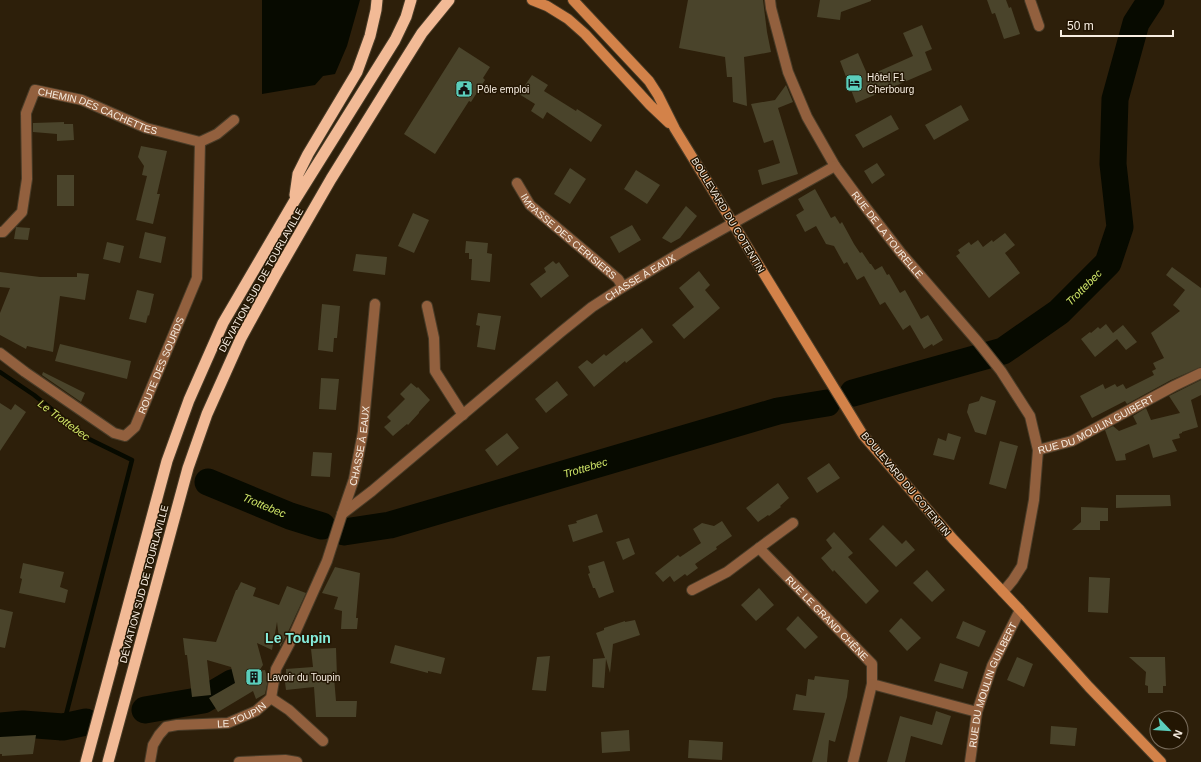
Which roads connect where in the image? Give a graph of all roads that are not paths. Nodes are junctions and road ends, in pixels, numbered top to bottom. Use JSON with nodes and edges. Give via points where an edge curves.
{"nodes":[{"id":1,"x":377,"y":0,"type":"edge"},
{"id":2,"x":410,"y":0,"type":"edge"},
{"id":3,"x":449,"y":0,"type":"edge"},
{"id":4,"x":532,"y":0,"type":"edge"},
{"id":5,"x":573,"y":0,"type":"edge"},
{"id":6,"x":770,"y":0,"type":"edge"},
{"id":7,"x":1030,"y":0,"type":"edge"},
{"id":8,"x":1039,"y":26,"type":"dead end"},
{"id":9,"x":234,"y":120,"type":"dead end"},
{"id":10,"x":675,"y":129,"type":"junction"},
{"id":11,"x":200,"y":142,"type":"junction"},
{"id":12,"x":835,"y":166,"type":"junction"},
{"id":13,"x":517,"y":183,"type":"dead end"},
{"id":14,"x":295,"y":200,"type":"junction"},
{"id":15,"x":733,"y":223,"type":"junction"},
{"id":16,"x":0,"y":232,"type":"edge"},
{"id":17,"x":623,"y":286,"type":"junction"},
{"id":18,"x":375,"y":304,"type":"dead end"},
{"id":19,"x":427,"y":306,"type":"dead end"},
{"id":20,"x":0,"y":353,"type":"edge"},
{"id":21,"x":1201,"y":373,"type":"edge"},
{"id":22,"x":463,"y":415,"type":"junction"},
{"id":23,"x":1038,"y":450,"type":"junction"},
{"id":24,"x":340,"y":519,"type":"junction"},
{"id":25,"x":793,"y":523,"type":"dead end"},
{"id":26,"x":336,"y":534,"type":"joint"},
{"id":27,"x":758,"y":548,"type":"junction"},
{"id":28,"x":692,"y":590,"type":"dead end"},
{"id":29,"x":1003,"y":592,"type":"junction"},
{"id":30,"x":1020,"y":610,"type":"junction"},
{"id":31,"x":872,"y":684,"type":"junction"},
{"id":32,"x":271,"y":698,"type":"junction"},
{"id":33,"x":977,"y":712,"type":"junction"},
{"id":34,"x":323,"y":741,"type":"dead end"},
{"id":35,"x":86,"y":762,"type":"edge"},
{"id":36,"x":108,"y":762,"type":"edge"},
{"id":37,"x":150,"y":762,"type":"edge"},
{"id":38,"x":239,"y":762,"type":"edge"},
{"id":39,"x":297,"y":762,"type":"edge"},
{"id":40,"x":853,"y":762,"type":"edge"},
{"id":41,"x":970,"y":762,"type":"edge"},
{"id":42,"x":1161,"y":762,"type":"edge"}],
"edges":[{"from":1,"to":14,"type":"highway","via":[[370,36],[357,72],[298,174]]},
{"from":2,"to":14,"type":"highway","name":"DÉVIATION SUD DE TOURLAVILLE","via":[[406,17],[395,40]]},
{"from":3,"to":36,"type":"highway","name":"DÉVIATION SUD DE TOURLAVILLE","via":[[422,33],[331,179],[241,338],[207,414],[188,468]]},
{"from":4,"to":10,"type":"main road","name":"BOULEVARD DU COTENTIN","via":[[568,19]]},
{"from":5,"to":10,"type":"main road","name":"BOULEVARD DU COTENTIN","via":[[649,81]]},
{"from":6,"to":12,"type":"street","name":"RUE DE LA TOURELLE","via":[[788,72],[807,117]]},
{"from":7,"to":8,"type":"street"},
{"from":9,"to":11,"type":"street","via":[[217,134]]},
{"from":10,"to":15,"type":"main road","name":"BOULEVARD DU COTENTIN"},
{"from":11,"to":16,"type":"street","name":"CHEMIN DES CACHETTES","via":[[146,128],[82,100],[35,90],[26,112],[27,179],[22,212],[3,232]]},
{"from":11,"to":20,"type":"street","name":"ROUTE DES SOURDS","via":[[197,278],[135,427],[125,436],[114,433]]},
{"from":12,"to":15,"type":"street","name":"CHASSE À EAUX"},
{"from":12,"to":23,"type":"street","name":"RUE DE LA TOURELLE","via":[[901,253],[1001,371],[1030,416]]},
{"from":13,"to":17,"type":"street","name":"IMPASSE DES CERISIERS","via":[[530,205]]},
{"from":14,"to":35,"type":"highway","name":"DÉVIATION SUD DE TOURLAVILLE","via":[[223,323],[189,400],[167,461]]},
{"from":15,"to":17,"type":"street","name":"CHASSE À EAUX"},
{"from":15,"to":29,"type":"main road","name":"BOULEVARD DU COTENTIN","via":[[863,435],[952,539]]},
{"from":17,"to":22,"type":"street","name":"CHASSE À EAUX","via":[[592,307]]},
{"from":18,"to":24,"type":"street","name":"CHASSE À EAUX","via":[[363,432],[354,479]]},
{"from":19,"to":22,"type":"street","via":[[434,338],[435,371]]},
{"from":21,"to":23,"type":"street","name":"RUE DU MOULIN GUIBERT","via":[[1072,441]]},
{"from":22,"to":24,"type":"street","name":"CHASSE À EAUX"},
{"from":23,"to":29,"type":"street","name":"RUE DU MOULIN GUIBERT","via":[[1034,500],[1022,566]]},
{"from":24,"to":26,"type":"street","name":"CHASSE À EAUX"},
{"from":25,"to":27,"type":"street"},
{"from":26,"to":32,"type":"street","name":"LE TOUPIN","via":[[328,561],[276,669]]},
{"from":27,"to":28,"type":"street","via":[[727,572]]},
{"from":27,"to":31,"type":"street","name":"RUE LE GRAND CHÊNE","via":[[872,664]]},
{"from":29,"to":30,"type":"main road","name":"BOULEVARD DU COTENTIN"},
{"from":30,"to":33,"type":"street","name":"RUE DU MOULIN GUILBERT","via":[[992,666]]},
{"from":30,"to":42,"type":"main road","name":"BOULEVARD DU COTENTIN"},
{"from":31,"to":33,"type":"street"},
{"from":31,"to":40,"type":"street","name":"RUE LE GRAND CHÊNE"},
{"from":32,"to":34,"type":"street","via":[[290,710]]},
{"from":32,"to":37,"type":"street","name":"LE TOUPIN","via":[[256,711],[228,723],[166,727],[153,746]]},
{"from":33,"to":41,"type":"street","name":"RUE DU MOULIN GUILBERT"},
{"from":38,"to":39,"type":"street"}]}
